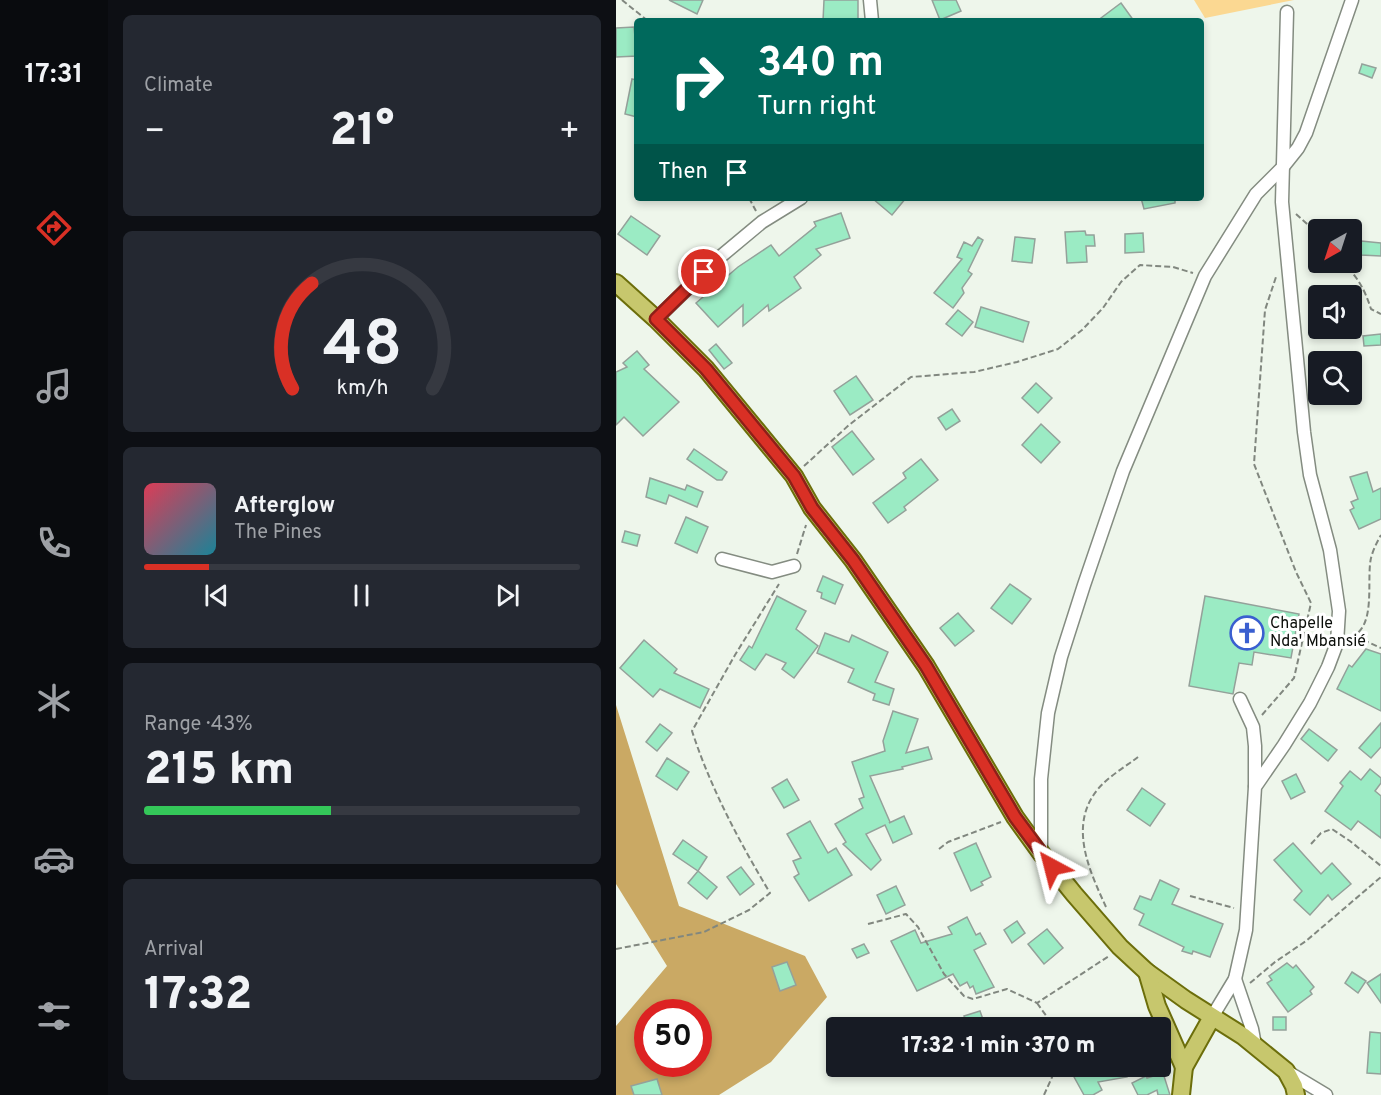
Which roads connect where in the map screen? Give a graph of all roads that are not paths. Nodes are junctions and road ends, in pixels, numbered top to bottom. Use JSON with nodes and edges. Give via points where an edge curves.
{"nodes":[{"id":1,"x":870,"y":0,"type":"edge"},
{"id":2,"x":1352,"y":0,"type":"edge"},
{"id":3,"x":1287,"y":12,"type":"dead end"},
{"id":4,"x":872,"y":18,"type":"edge"},
{"id":5,"x":1282,"y":168,"type":"junction"},
{"id":6,"x":796,"y":201,"type":"edge"},
{"id":7,"x":616,"y":283,"type":"edge"},
{"id":8,"x":656,"y":319,"type":"junction"},
{"id":9,"x":722,"y":559,"type":"dead end"},
{"id":10,"x":794,"y":566,"type":"road end"},
{"id":11,"x":1240,"y":699,"type":"dead end"},
{"id":12,"x":1255,"y":787,"type":"junction"},
{"id":13,"x":1041,"y":853,"type":"junction"},
{"id":14,"x":1147,"y":972,"type":"junction"},
{"id":15,"x":1235,"y":979,"type":"junction"},
{"id":16,"x":1212,"y":1017,"type":"junction"},
{"id":17,"x":1255,"y":1045,"type":"junction"},
{"id":18,"x":1184,"y":1067,"type":"junction"},
{"id":19,"x":1286,"y":1071,"type":"junction"},
{"id":20,"x":1181,"y":1095,"type":"edge"},
{"id":21,"x":1296,"y":1095,"type":"edge"},
{"id":22,"x":1326,"y":1095,"type":"edge"}],
"edges":[{"from":1,"to":4,"type":"street"},
{"from":2,"to":5,"type":"street","via":[[1306,133]]},
{"from":3,"to":5,"type":"street"},
{"from":5,"to":12,"type":"street","via":[[1304,432],[1339,611],[1337,643],[1328,667],[1310,703]]},
{"from":5,"to":13,"type":"street","via":[[1256,194],[1205,276],[1123,471],[1084,585],[1048,713],[1041,780]]},
{"from":6,"to":8,"type":"street","via":[[762,222],[720,257]]},
{"from":7,"to":8,"type":"main road"},
{"from":8,"to":13,"type":"main road","via":[[706,369],[794,476],[812,508],[926,666],[1015,817]]},
{"from":9,"to":10,"type":"street","via":[[772,572]]},
{"from":11,"to":12,"type":"street","via":[[1253,727]]},
{"from":12,"to":15,"type":"street","via":[[1249,908]]},
{"from":13,"to":14,"type":"main road","via":[[1120,947]]},
{"from":14,"to":16,"type":"main road"},
{"from":14,"to":18,"type":"main road","via":[[1157,1006]]},
{"from":15,"to":16,"type":"street"},
{"from":15,"to":17,"type":"street"},
{"from":16,"to":17,"type":"main road"},
{"from":16,"to":18,"type":"main road"},
{"from":17,"to":19,"type":"main road"},
{"from":18,"to":20,"type":"main road"},
{"from":19,"to":21,"type":"main road"},
{"from":19,"to":22,"type":"street"}]}
